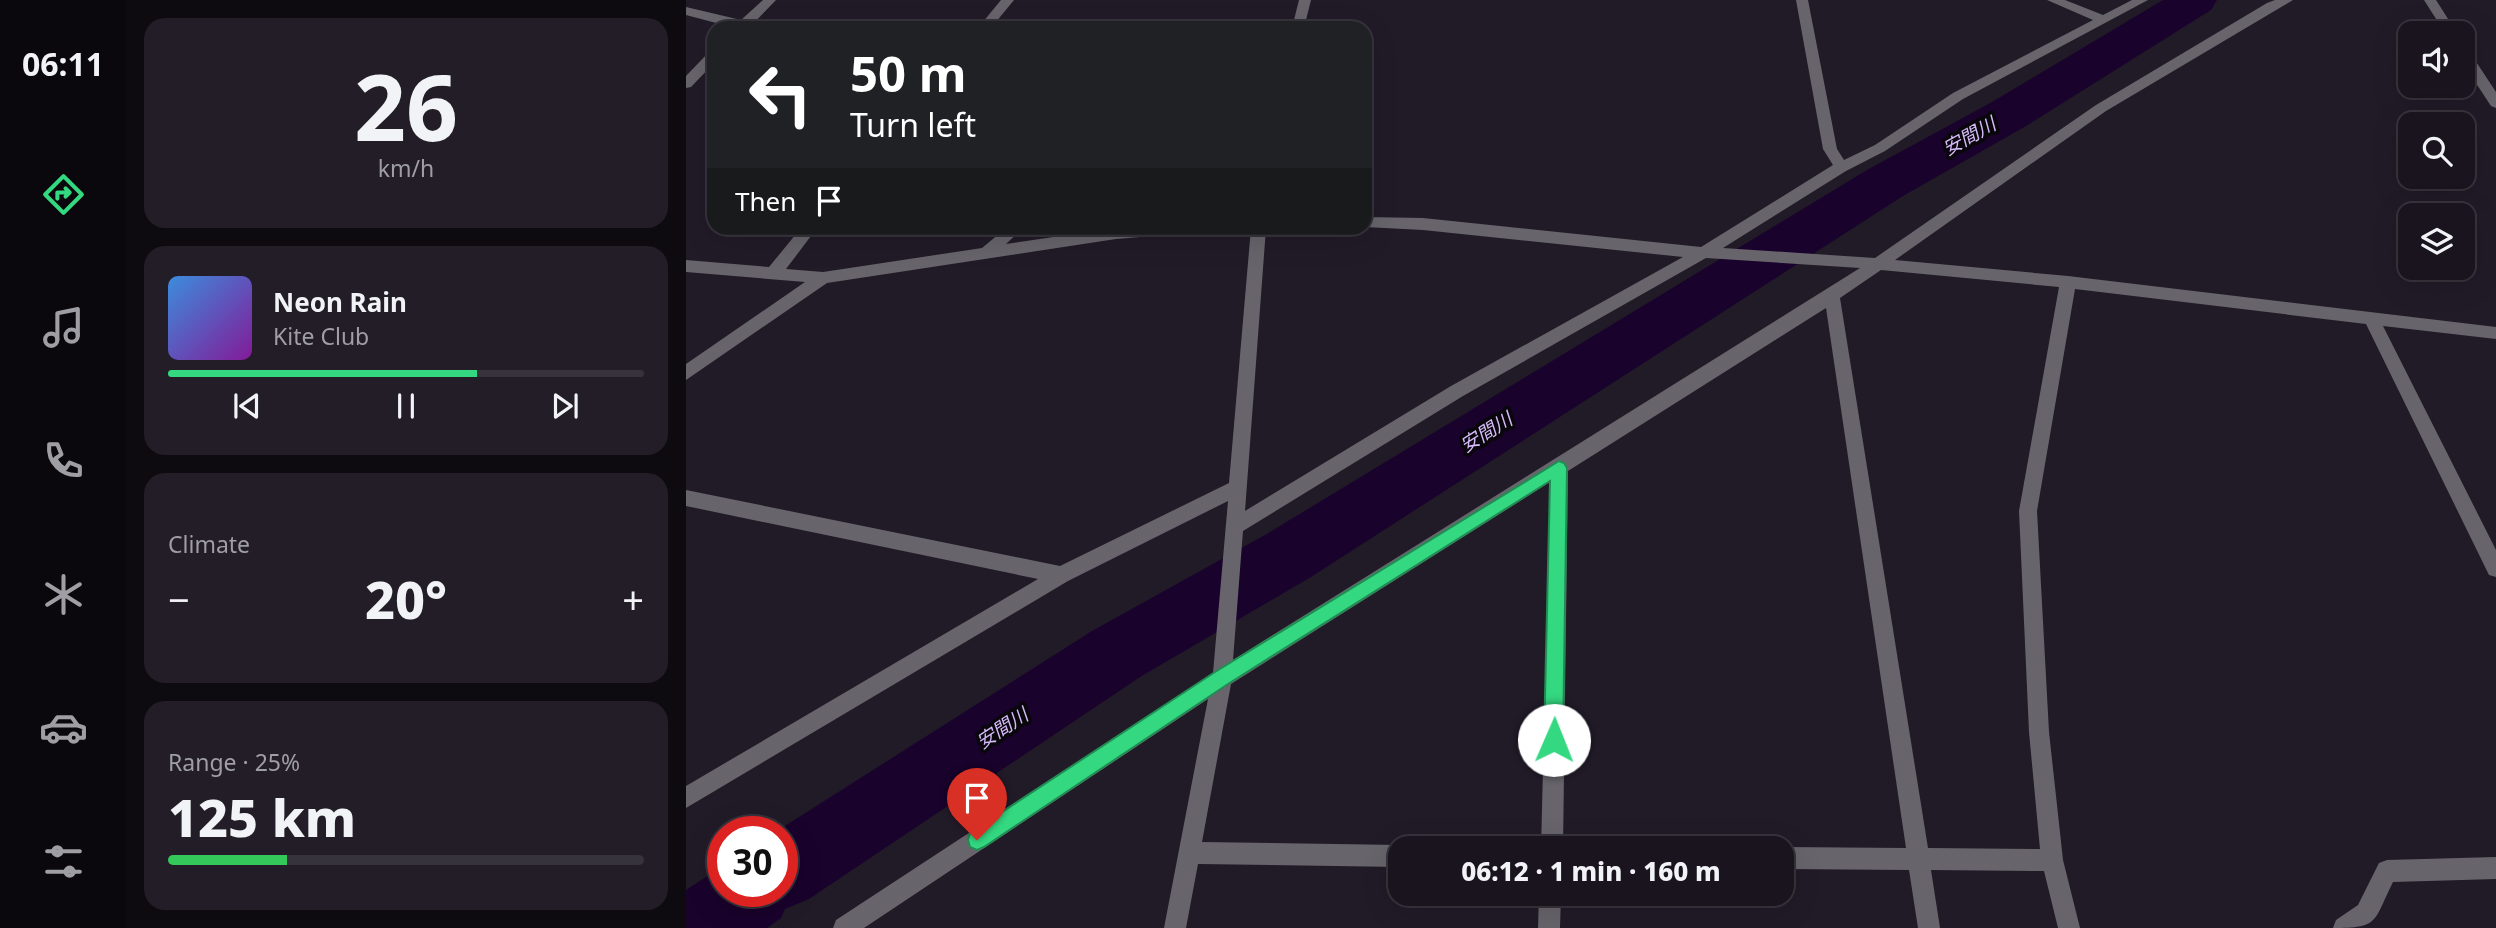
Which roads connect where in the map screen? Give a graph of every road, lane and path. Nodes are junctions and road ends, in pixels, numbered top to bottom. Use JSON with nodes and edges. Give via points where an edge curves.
{"nodes":[{"id":1,"x":770,"y":0,"type":"edge"},
{"id":2,"x":1008,"y":0,"type":"edge"},
{"id":3,"x":1305,"y":0,"type":"edge"},
{"id":4,"x":1802,"y":0,"type":"edge"},
{"id":5,"x":2053,"y":0,"type":"edge"},
{"id":6,"x":2142,"y":0,"type":"edge"},
{"id":7,"x":2287,"y":0,"type":"edge"},
{"id":8,"x":2430,"y":0,"type":"edge"},
{"id":9,"x":686,"y":10,"type":"edge"},
{"id":10,"x":2105,"y":20,"type":"junction"},
{"id":11,"x":725,"y":21,"type":"edge"},
{"id":12,"x":748,"y":21,"type":"edge"},
{"id":13,"x":990,"y":21,"type":"edge"},
{"id":14,"x":1300,"y":21,"type":"edge"},
{"id":15,"x":2443,"y":21,"type":"edge"},
{"id":16,"x":707,"y":62,"type":"edge"},
{"id":17,"x":2475,"y":71,"type":"edge"},
{"id":18,"x":686,"y":84,"type":"edge"},
{"id":19,"x":2496,"y":103,"type":"edge"},
{"id":20,"x":1841,"y":167,"type":"junction"},
{"id":21,"x":1372,"y":222,"type":"edge"},
{"id":22,"x":804,"y":235,"type":"edge"},
{"id":23,"x":1007,"y":235,"type":"edge"},
{"id":24,"x":1103,"y":235,"type":"edge"},
{"id":25,"x":1258,"y":235,"type":"edge"},
{"id":26,"x":1705,"y":252,"type":"junction"},
{"id":27,"x":986,"y":253,"type":"junction"},
{"id":28,"x":1877,"y":265,"type":"junction"},
{"id":29,"x":686,"y":266,"type":"edge"},
{"id":30,"x":773,"y":274,"type":"junction"},
{"id":31,"x":823,"y":278,"type":"junction"},
{"id":32,"x":2068,"y":282,"type":"junction"},
{"id":33,"x":1832,"y":296,"type":"junction"},
{"id":34,"x":2371,"y":318,"type":"junction"},
{"id":35,"x":2496,"y":333,"type":"edge"},
{"id":36,"x":686,"y":373,"type":"edge"},
{"id":37,"x":1559,"y":468,"type":"junction"},
{"id":38,"x":1238,"y":487,"type":"junction"},
{"id":39,"x":686,"y":498,"type":"edge"},
{"id":40,"x":1234,"y":529,"type":"junction"},
{"id":41,"x":2496,"y":569,"type":"edge"},
{"id":42,"x":1061,"y":575,"type":"junction"},
{"id":43,"x":1222,"y":677,"type":"junction"},
{"id":44,"x":686,"y":798,"type":"edge"},
{"id":45,"x":1552,"y":836,"type":"edge"},
{"id":46,"x":1190,"y":853,"type":"junction"},
{"id":47,"x":1388,"y":856,"type":"edge"},
{"id":48,"x":1794,"y":858,"type":"edge"},
{"id":49,"x":1919,"y":859,"type":"junction"},
{"id":50,"x":2052,"y":860,"type":"junction"},
{"id":51,"x":2496,"y":868,"type":"edge"},
{"id":52,"x":1550,"y":906,"type":"edge"},
{"id":53,"x":844,"y":928,"type":"edge"},
{"id":54,"x":1175,"y":928,"type":"edge"},
{"id":55,"x":1549,"y":928,"type":"edge"},
{"id":56,"x":1929,"y":928,"type":"edge"},
{"id":57,"x":2069,"y":928,"type":"edge"},
{"id":58,"x":2344,"y":928,"type":"edge"}],
"edges":[{"from":1,"to":12,"type":"street"},
{"from":2,"to":13,"type":"street"},
{"from":3,"to":14,"type":"street"},
{"from":4,"to":20,"type":"street","via":[[1830,149]]},
{"from":5,"to":10,"type":"street"},
{"from":6,"to":10,"type":"street"},
{"from":7,"to":28,"type":"street","via":[[2101,108]]},
{"from":8,"to":15,"type":"street"},
{"from":9,"to":11,"type":"street"},
{"from":10,"to":20,"type":"street","via":[[1958,96],[1880,148]]},
{"from":16,"to":18,"type":"street"},
{"from":17,"to":19,"type":"street"},
{"from":20,"to":26,"type":"street"},
{"from":21,"to":26,"type":"street"},
{"from":22,"to":30,"type":"street"},
{"from":23,"to":27,"type":"street"},
{"from":24,"to":27,"type":"street"},
{"from":25,"to":38,"type":"street"},
{"from":26,"to":28,"type":"street"},
{"from":26,"to":40,"type":"street","via":[[1457,391]]},
{"from":27,"to":31,"type":"street"},
{"from":28,"to":32,"type":"street"},
{"from":28,"to":33,"type":"street"},
{"from":29,"to":30,"type":"street"},
{"from":30,"to":31,"type":"street"},
{"from":31,"to":36,"type":"street"},
{"from":32,"to":34,"type":"street"},
{"from":32,"to":50,"type":"street","via":[[2028,511],[2039,733]]},
{"from":33,"to":37,"type":"street"},
{"from":33,"to":49,"type":"street"},
{"from":34,"to":35,"type":"street"},
{"from":34,"to":41,"type":"street"},
{"from":37,"to":43,"type":"street"},
{"from":37,"to":45,"type":"street"},
{"from":38,"to":40,"type":"street"},
{"from":38,"to":42,"type":"street"},
{"from":39,"to":42,"type":"street"},
{"from":40,"to":43,"type":"street"},
{"from":42,"to":44,"type":"street"},
{"from":43,"to":46,"type":"street"},
{"from":43,"to":53,"type":"street"},
{"from":46,"to":47,"type":"street"},
{"from":46,"to":54,"type":"street"},
{"from":48,"to":49,"type":"street"},
{"from":49,"to":50,"type":"street"},
{"from":49,"to":56,"type":"street"},
{"from":50,"to":57,"type":"street"},
{"from":51,"to":58,"type":"street","via":[[2387,871],[2366,913]]},
{"from":52,"to":55,"type":"street"}]}
